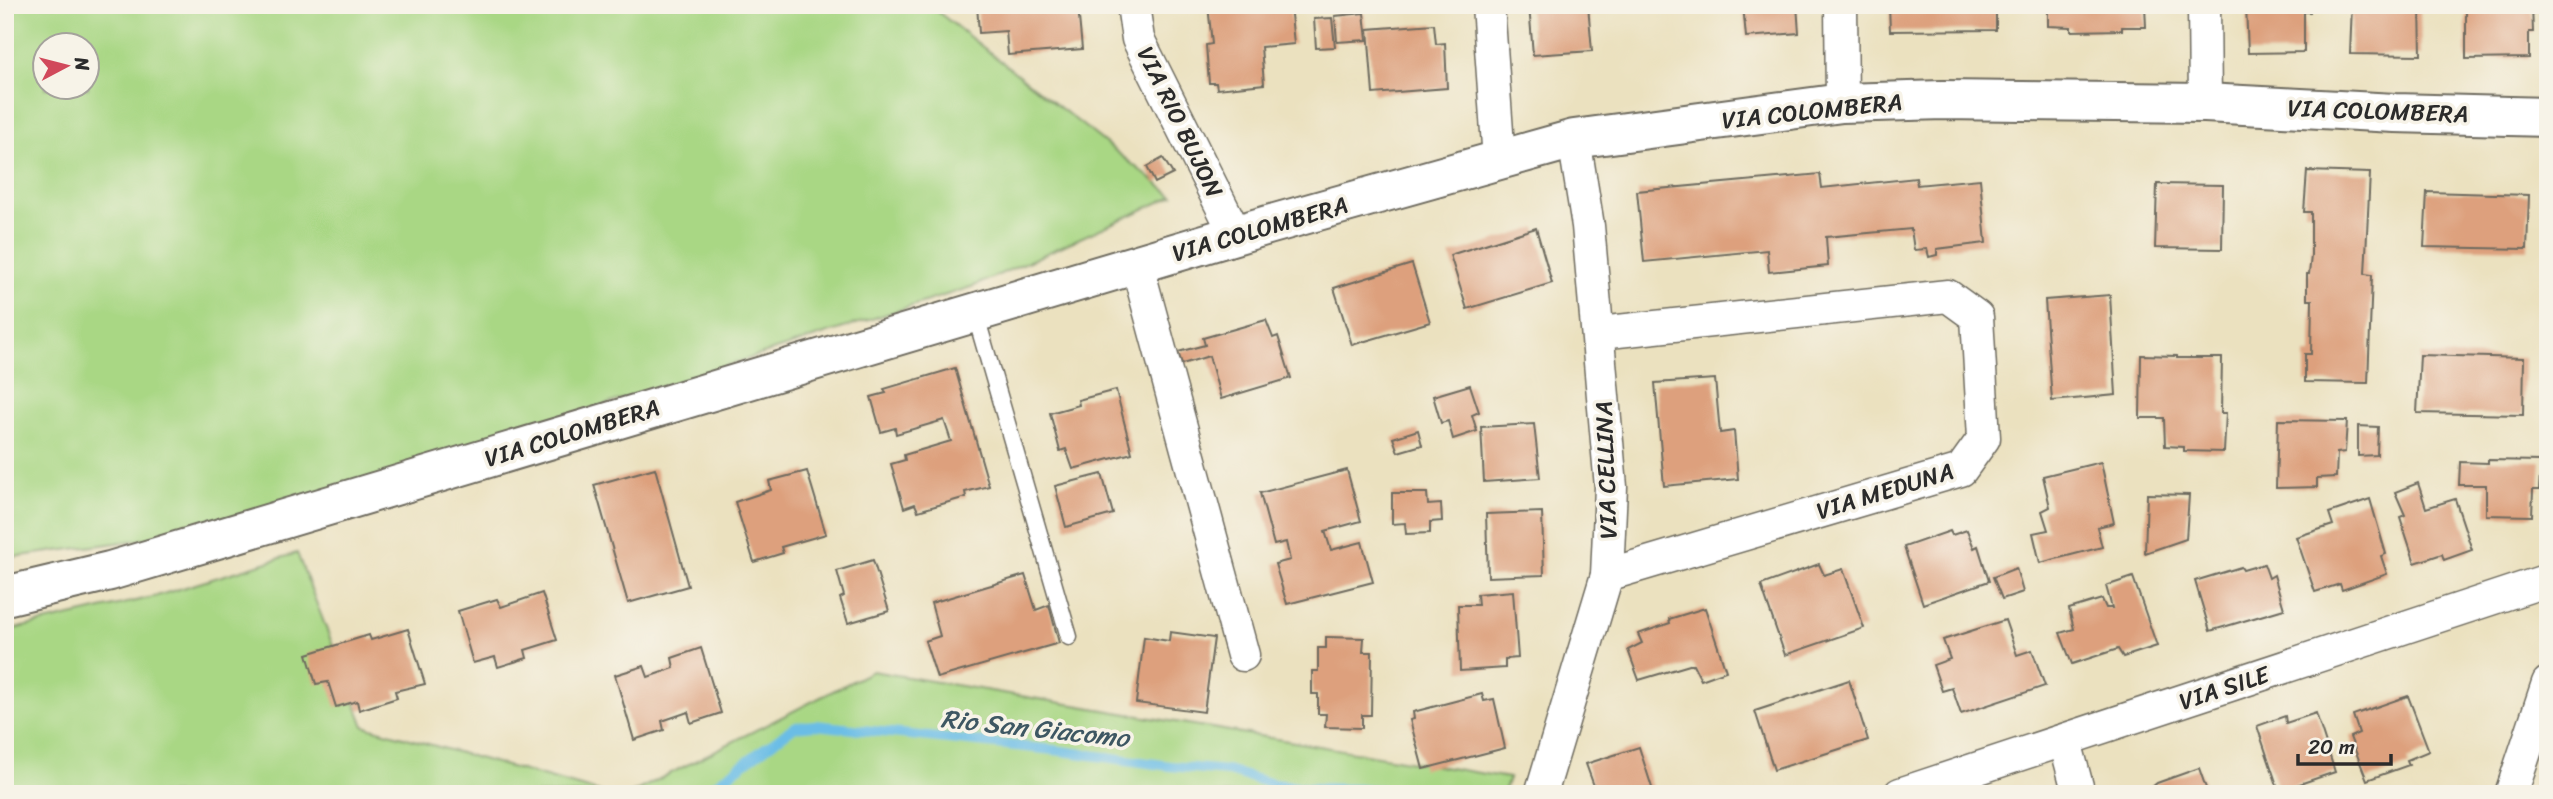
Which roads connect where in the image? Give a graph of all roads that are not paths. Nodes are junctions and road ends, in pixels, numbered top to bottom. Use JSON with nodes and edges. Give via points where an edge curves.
{"nodes":[{"id":1,"x":1133,"y":5,"type":"edge"},
{"id":2,"x":1488,"y":5,"type":"edge"},
{"id":3,"x":1841,"y":5,"type":"edge"},
{"id":4,"x":2204,"y":5,"type":"edge"},
{"id":5,"x":1842,"y":103,"type":"junction"},
{"id":6,"x":2205,"y":103,"type":"junction"},
{"id":7,"x":2548,"y":117,"type":"edge"},
{"id":8,"x":1574,"y":139,"type":"junction"},
{"id":9,"x":1499,"y":160,"type":"junction"},
{"id":10,"x":1236,"y":235,"type":"junction"},
{"id":11,"x":1137,"y":265,"type":"junction"},
{"id":12,"x":975,"y":313,"type":"junction"},
{"id":13,"x":1599,"y":333,"type":"junction"},
{"id":14,"x":1607,"y":575,"type":"junction"},
{"id":15,"x":2548,"y":582,"type":"edge"},
{"id":16,"x":5,"y":596,"type":"edge"},
{"id":17,"x":1069,"y":637,"type":"dead end"},
{"id":18,"x":1242,"y":655,"type":"dead end"},
{"id":19,"x":2548,"y":684,"type":"edge"},
{"id":20,"x":2065,"y":741,"type":"junction"},
{"id":21,"x":1541,"y":794,"type":"edge"},
{"id":22,"x":1900,"y":794,"type":"edge"},
{"id":23,"x":2079,"y":794,"type":"edge"},
{"id":24,"x":2511,"y":794,"type":"edge"}],
"edges":[{"from":1,"to":10,"type":"street","name":"VIA RIO BUJON","via":[[1138,39]]},
{"from":2,"to":9,"type":"street"},
{"from":3,"to":5,"type":"street"},
{"from":4,"to":6,"type":"street"},
{"from":5,"to":6,"type":"street","name":"VIA COLOMBERA"},
{"from":5,"to":8,"type":"street","name":"VIA COLOMBERA"},
{"from":6,"to":7,"type":"street","name":"VIA COLOMBERA"},
{"from":8,"to":9,"type":"street","name":"VIA COLOMBERA"},
{"from":8,"to":13,"type":"street","name":"VIA CELLINA"},
{"from":9,"to":10,"type":"street","name":"VIA COLOMBERA"},
{"from":10,"to":11,"type":"street","name":"VIA COLOMBERA"},
{"from":11,"to":12,"type":"street","name":"VIA COLOMBERA"},
{"from":11,"to":18,"type":"street"},
{"from":12,"to":16,"type":"street","name":"VIA COLOMBERA","via":[[110,571]]},
{"from":12,"to":17,"type":"lane"},
{"from":13,"to":14,"type":"street","name":"VIA CELLINA","via":[[1611,487]]},
{"from":13,"to":14,"type":"street","name":"VIA MEDUNA","via":[[1948,296],[1978,317],[1984,438],[1961,470]]},
{"from":14,"to":21,"type":"street","name":"VIA CELLINA"},
{"from":15,"to":20,"type":"street","name":"VIA SILE"},
{"from":19,"to":24,"type":"street"},
{"from":20,"to":22,"type":"street","name":"VIA SILE"},
{"from":20,"to":23,"type":"street"}]}
